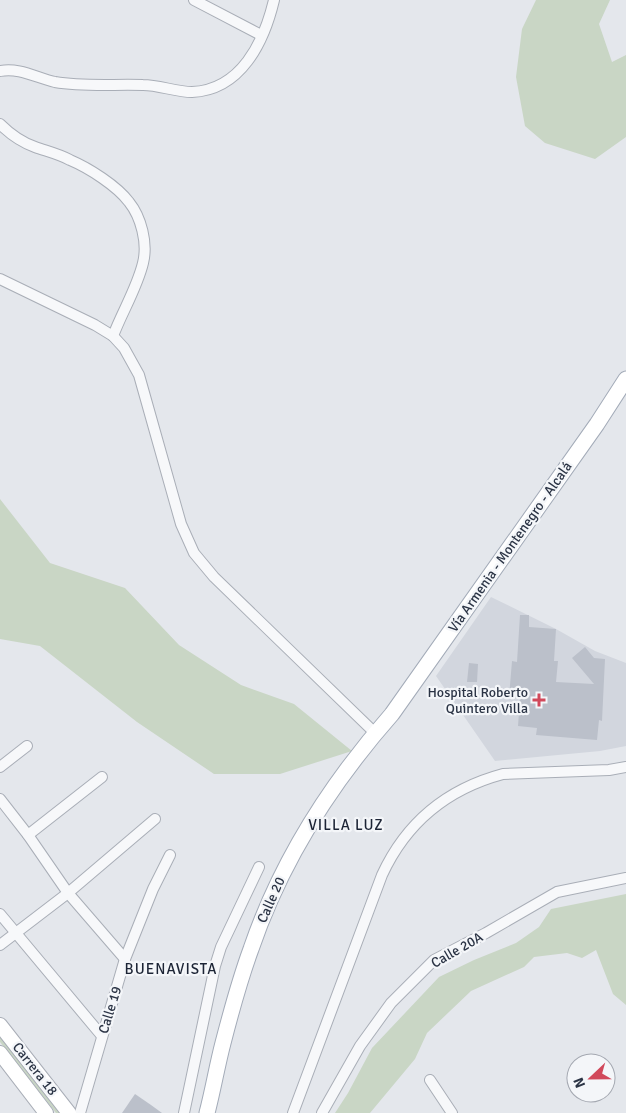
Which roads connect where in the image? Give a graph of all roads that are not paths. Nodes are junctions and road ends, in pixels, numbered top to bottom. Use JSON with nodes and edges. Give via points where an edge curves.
{"nodes":[{"id":1,"x":194,"y":0,"type":"edge"},
{"id":2,"x":274,"y":0,"type":"edge"},
{"id":3,"x":262,"y":36,"type":"junction"},
{"id":4,"x":0,"y":70,"type":"edge"},
{"id":5,"x":0,"y":124,"type":"edge"},
{"id":6,"x":0,"y":279,"type":"edge"},
{"id":7,"x":113,"y":336,"type":"junction"},
{"id":8,"x":626,"y":379,"type":"edge"},
{"id":9,"x":392,"y":714,"type":"joint"},
{"id":10,"x":375,"y":733,"type":"junction"},
{"id":11,"x":27,"y":746,"type":"dead end"},
{"id":12,"x":0,"y":767,"type":"edge"},
{"id":13,"x":626,"y":767,"type":"edge"},
{"id":14,"x":102,"y":777,"type":"dead end"},
{"id":15,"x":0,"y":799,"type":"edge"},
{"id":16,"x":155,"y":819,"type":"dead end"},
{"id":17,"x":28,"y":835,"type":"junction"},
{"id":18,"x":170,"y":855,"type":"dead end"},
{"id":19,"x":259,"y":867,"type":"dead end"},
{"id":20,"x":626,"y":878,"type":"edge"},
{"id":21,"x":68,"y":893,"type":"junction"},
{"id":22,"x":0,"y":914,"type":"edge"},
{"id":23,"x":15,"y":933,"type":"junction"},
{"id":24,"x":0,"y":945,"type":"edge"},
{"id":25,"x":125,"y":959,"type":"junction"},
{"id":26,"x":0,"y":1025,"type":"edge"},
{"id":27,"x":102,"y":1036,"type":"junction"},
{"id":28,"x":0,"y":1053,"type":"edge"},
{"id":29,"x":430,"y":1080,"type":"dead end"},
{"id":30,"x":46,"y":1113,"type":"edge"},
{"id":31,"x":69,"y":1113,"type":"edge"},
{"id":32,"x":80,"y":1113,"type":"edge"},
{"id":33,"x":184,"y":1113,"type":"edge"},
{"id":34,"x":207,"y":1113,"type":"edge"},
{"id":35,"x":293,"y":1113,"type":"edge"},
{"id":36,"x":322,"y":1113,"type":"edge"},
{"id":37,"x":452,"y":1113,"type":"edge"}],
"edges":[{"from":1,"to":3,"type":"street"},
{"from":2,"to":3,"type":"street"},
{"from":3,"to":4,"type":"street","via":[[240,71],[212,88],[191,92],[156,85],[55,82],[10,69]]},
{"from":5,"to":7,"type":"street","via":[[15,138],[94,173],[130,202],[146,247],[144,262]]},
{"from":6,"to":7,"type":"street"},
{"from":7,"to":10,"type":"street","via":[[139,375],[181,524],[194,553],[214,577]]},
{"from":8,"to":9,"type":"main road","name":"Vía Armenia - Montenegro - Alcalá"},
{"from":9,"to":10,"type":"main road","name":"Calle 20"},
{"from":10,"to":34,"type":"main road","name":"Calle 20","via":[[307,829],[268,906],[251,948],[223,1043]]},
{"from":11,"to":12,"type":"street"},
{"from":13,"to":35,"type":"street","via":[[503,774],[488,778],[448,798],[412,827],[389,859],[382,875]]},
{"from":14,"to":17,"type":"street"},
{"from":15,"to":17,"type":"street"},
{"from":16,"to":21,"type":"street"},
{"from":17,"to":21,"type":"street"},
{"from":18,"to":25,"type":"street","name":"Calle 19"},
{"from":19,"to":33,"type":"street","via":[[215,966]]},
{"from":20,"to":36,"type":"street","name":"Calle 20A","via":[[557,892],[434,960],[391,1003],[360,1046]]},
{"from":21,"to":23,"type":"street"},
{"from":21,"to":25,"type":"street"},
{"from":22,"to":23,"type":"street"},
{"from":23,"to":24,"type":"street"},
{"from":23,"to":27,"type":"street"},
{"from":25,"to":27,"type":"street","name":"Calle 19"},
{"from":26,"to":31,"type":"main road","name":"Carrera 18"},
{"from":27,"to":32,"type":"street","name":"Calle 19"},
{"from":28,"to":30,"type":"main road","name":"Carrera 18"},
{"from":29,"to":37,"type":"street"}]}
